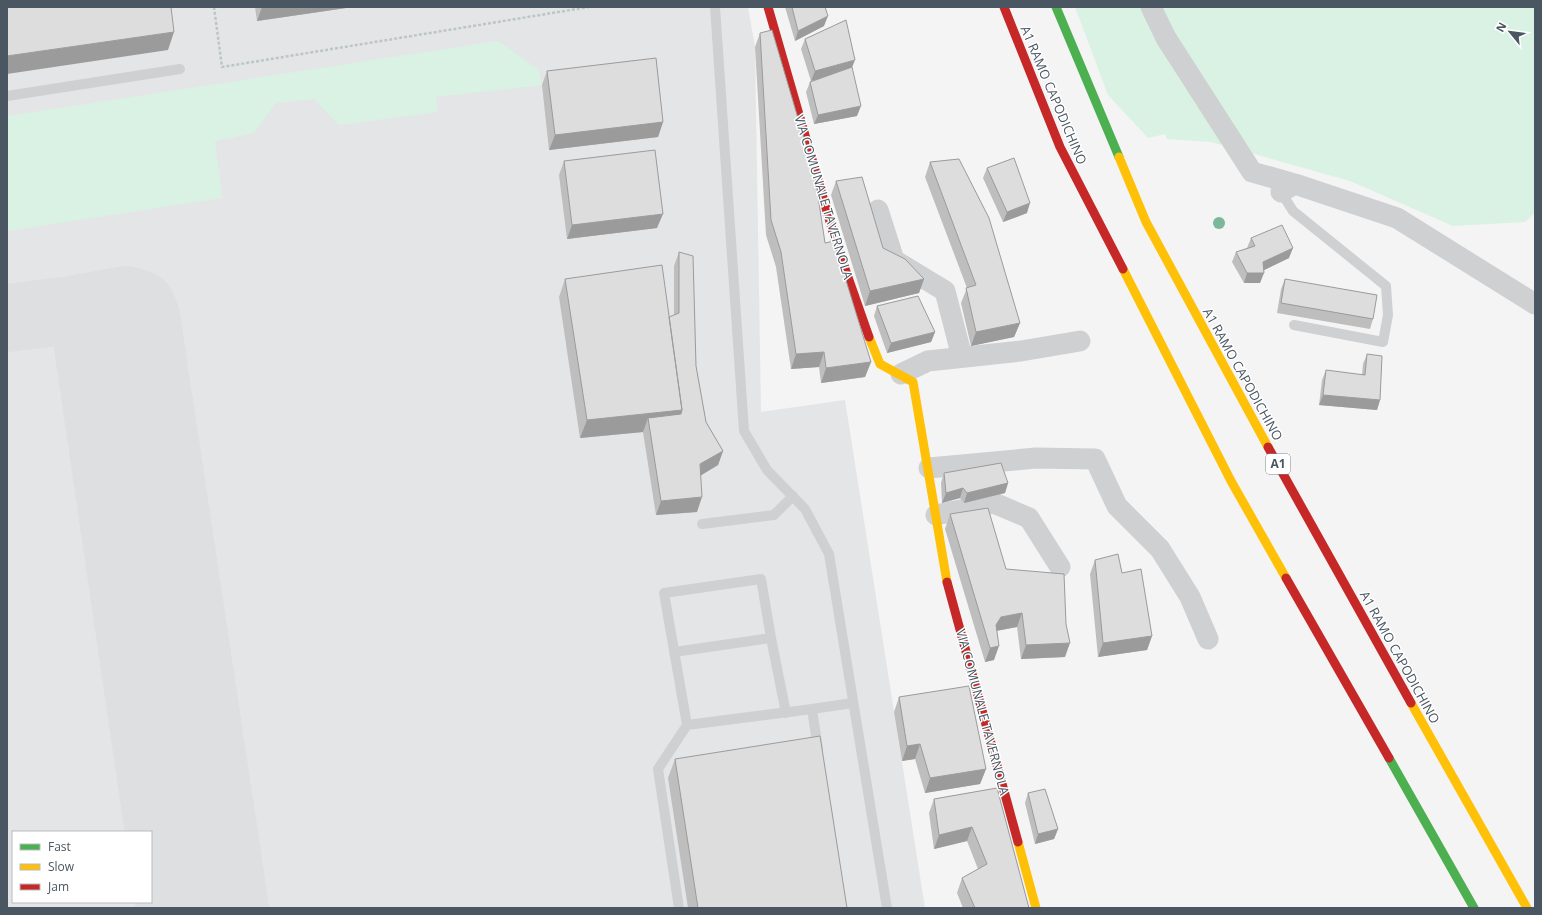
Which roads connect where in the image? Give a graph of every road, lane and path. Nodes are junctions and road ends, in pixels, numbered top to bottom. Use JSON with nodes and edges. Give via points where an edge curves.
{"nodes":[{"id":1,"x":214,"y":7,"type":"edge"},
{"id":2,"x":589,"y":7,"type":"edge"},
{"id":3,"x":715,"y":7,"type":"edge"},
{"id":4,"x":768,"y":7,"type":"edge"},
{"id":5,"x":1004,"y":7,"type":"edge"},
{"id":6,"x":1056,"y":7,"type":"edge"},
{"id":7,"x":1151,"y":7,"type":"edge"},
{"id":8,"x":180,"y":69,"type":"dead end"},
{"id":9,"x":7,"y":96,"type":"edge"},
{"id":10,"x":1288,"y":188,"type":"junction"},
{"id":11,"x":878,"y":210,"type":"dead end"},
{"id":12,"x":1535,"y":304,"type":"edge"},
{"id":13,"x":1294,"y":325,"type":"dead end"},
{"id":14,"x":1080,"y":342,"type":"dead end"},
{"id":15,"x":962,"y":357,"type":"junction"},
{"id":16,"x":901,"y":374,"type":"junction"},
{"id":17,"x":929,"y":468,"type":"junction"},
{"id":18,"x":793,"y":496,"type":"junction"},
{"id":19,"x":936,"y":515,"type":"junction"},
{"id":20,"x":702,"y":524,"type":"dead end"},
{"id":21,"x":1060,"y":567,"type":"dead end"},
{"id":22,"x":771,"y":638,"type":"junction"},
{"id":23,"x":1208,"y":639,"type":"dead end"},
{"id":24,"x":674,"y":652,"type":"junction"},
{"id":25,"x":853,"y":703,"type":"junction"},
{"id":26,"x":812,"y":709,"type":"junction"},
{"id":27,"x":786,"y":713,"type":"junction"},
{"id":28,"x":686,"y":725,"type":"junction"},
{"id":29,"x":820,"y":763,"type":"edge"},
{"id":30,"x":679,"y":908,"type":"edge"},
{"id":31,"x":887,"y":908,"type":"edge"},
{"id":32,"x":1036,"y":908,"type":"edge"},
{"id":33,"x":1474,"y":908,"type":"edge"},
{"id":34,"x":1527,"y":908,"type":"edge"}],
"edges":[{"from":1,"to":2,"type":"path","via":[[222,67]]},
{"from":3,"to":18,"type":"lane","via":[[744,431],[767,470]]},
{"from":4,"to":16,"type":"main road","name":"VIA COMUNALE TAVERNOLA","via":[[837,246],[859,311],[880,364]]},
{"from":5,"to":33,"type":"main road","name":"A1 RAMO CAPODICHINO","via":[[1060,146],[1231,481]]},
{"from":6,"to":34,"type":"main road","name":"A1 RAMO CAPODICHINO","number":"A1","via":[[1146,222],[1226,371]]},
{"from":7,"to":10,"type":"street","via":[[1166,38],[1252,172]]},
{"from":8,"to":9,"type":"lane"},
{"from":10,"to":12,"type":"street","via":[[1398,218]]},
{"from":10,"to":13,"type":"lane","via":[[1293,210],[1386,286],[1388,314],[1383,342]]},
{"from":11,"to":15,"type":"street","via":[[894,260],[945,291]]},
{"from":14,"to":15,"type":"street"},
{"from":15,"to":16,"type":"street","via":[[928,361]]},
{"from":16,"to":17,"type":"main road","name":"VIA COMUNALE TAVERNOLA","via":[[913,382]]},
{"from":17,"to":19,"type":"main road","name":"VIA COMUNALE TAVERNOLA"},
{"from":17,"to":23,"type":"street","via":[[1036,458],[1095,459],[1117,506],[1160,549],[1190,597]]},
{"from":18,"to":20,"type":"lane","via":[[774,515]]},
{"from":18,"to":25,"type":"lane","via":[[805,508],[829,554]]},
{"from":19,"to":21,"type":"street","via":[[994,503],[1029,518]]},
{"from":19,"to":32,"type":"main road","name":"VIA COMUNALE TAVERNOLA","via":[[947,583]]},
{"from":22,"to":24,"type":"lane"},
{"from":22,"to":24,"type":"lane","via":[[761,579],[694,588],[664,593]]},
{"from":22,"to":27,"type":"lane"},
{"from":24,"to":28,"type":"lane"},
{"from":25,"to":26,"type":"lane"},
{"from":25,"to":31,"type":"lane"},
{"from":26,"to":27,"type":"lane"},
{"from":26,"to":29,"type":"lane"},
{"from":27,"to":28,"type":"lane"},
{"from":28,"to":30,"type":"lane","via":[[658,769]]}]}
